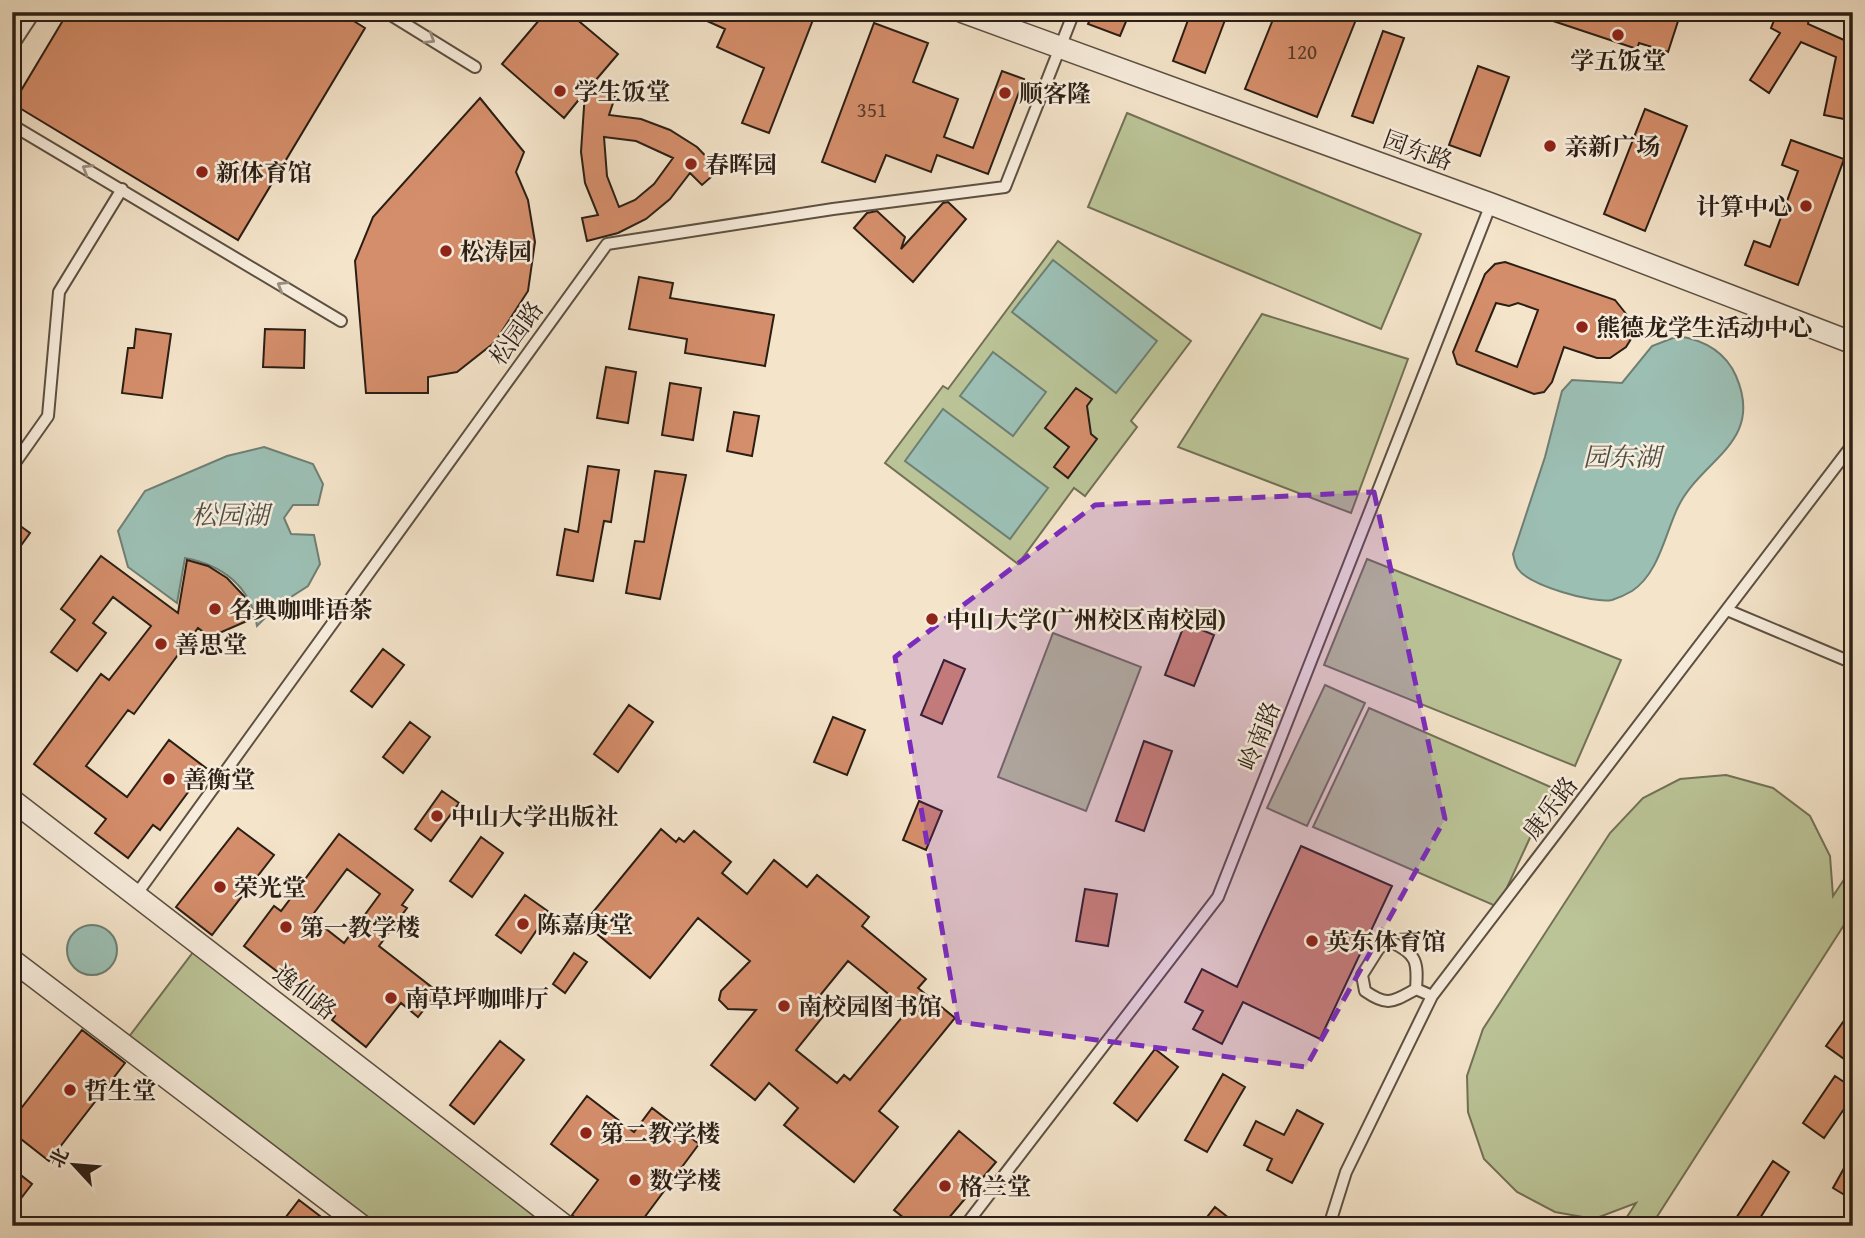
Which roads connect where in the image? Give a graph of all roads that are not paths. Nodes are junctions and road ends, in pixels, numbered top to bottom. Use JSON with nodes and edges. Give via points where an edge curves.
{"nodes":[{"id":1,"x":35,"y":12,"type":"edge"},
{"id":2,"x":387,"y":12,"type":"edge"},
{"id":3,"x":962,"y":12,"type":"edge"},
{"id":4,"x":1074,"y":12,"type":"edge"},
{"id":5,"x":12,"y":47,"type":"edge"},
{"id":6,"x":1061,"y":48,"type":"junction"},
{"id":7,"x":474,"y":67,"type":"dead end"},
{"id":8,"x":12,"y":125,"type":"edge"},
{"id":9,"x":122,"y":190,"type":"junction"},
{"id":10,"x":1491,"y":204,"type":"junction"},
{"id":11,"x":341,"y":321,"type":"dead end"},
{"id":12,"x":1853,"y":343,"type":"edge"},
{"id":13,"x":1853,"y":444,"type":"edge"},
{"id":14,"x":12,"y":467,"type":"edge"},
{"id":15,"x":1727,"y":610,"type":"junction"},
{"id":16,"x":1853,"y":663,"type":"edge"},
{"id":17,"x":12,"y":800,"type":"edge"},
{"id":18,"x":136,"y":895,"type":"junction"},
{"id":19,"x":12,"y":960,"type":"edge"},
{"id":20,"x":1416,"y":989,"type":"junction"},
{"id":21,"x":1432,"y":996,"type":"junction"},
{"id":22,"x":362,"y":1226,"type":"edge"},
{"id":23,"x":565,"y":1226,"type":"edge"},
{"id":24,"x":965,"y":1226,"type":"edge"},
{"id":25,"x":1329,"y":1226,"type":"edge"}],
"edges":[{"from":1,"to":5,"type":"lane"},
{"from":2,"to":7,"type":"lane","one_way":true},
{"from":3,"to":6,"type":"street","name":"园东路"},
{"from":4,"to":6,"type":"lane"},
{"from":6,"to":10,"type":"street","name":"园东路"},
{"from":6,"to":18,"type":"lane","name":"松园路","via":[[1005,187],[607,244]]},
{"from":9,"to":8,"type":"lane","one_way":true},
{"from":11,"to":9,"type":"lane","one_way":true},
{"from":9,"to":14,"type":"lane","via":[[60,292],[48,416]]},
{"from":10,"to":12,"type":"street","name":"园东路"},
{"from":10,"to":24,"type":"lane","name":"岭南路","via":[[1218,897]]},
{"from":13,"to":15,"type":"lane","name":"康乐路"},
{"from":15,"to":16,"type":"lane"},
{"from":15,"to":21,"type":"lane","name":"康乐路"},
{"from":17,"to":18,"type":"street","name":"逸仙路"},
{"from":18,"to":23,"type":"street","name":"逸仙路"},
{"from":19,"to":22,"type":"street"},
{"from":20,"to":20,"type":"lane","via":[[1417,964],[1407,950],[1391,942],[1378,948],[1362,975],[1365,991],[1381,1002],[1394,1001]]},
{"from":20,"to":21,"type":"lane"},
{"from":21,"to":25,"type":"lane","name":"康乐路","via":[[1346,1172]]}]}
